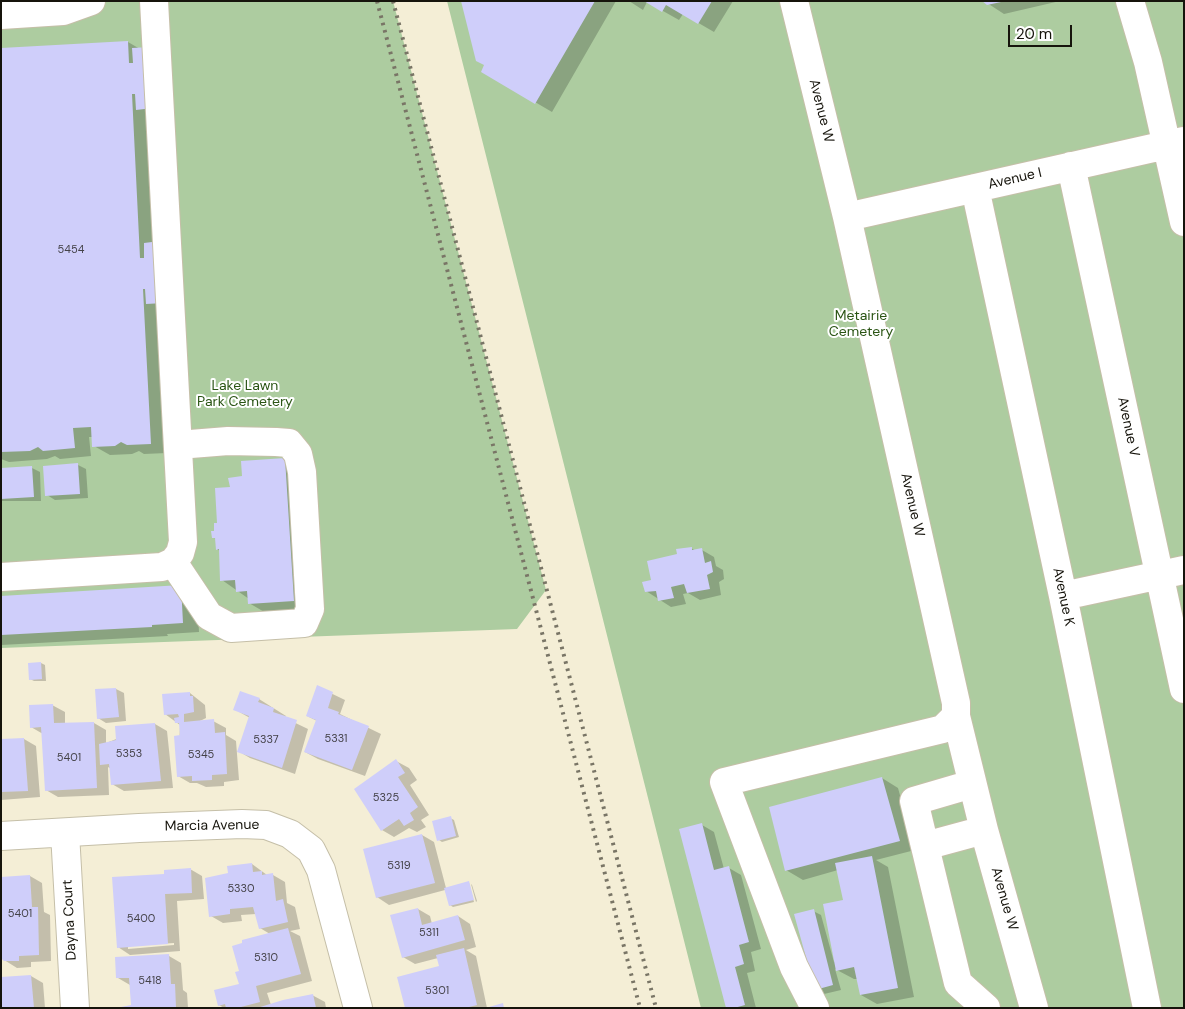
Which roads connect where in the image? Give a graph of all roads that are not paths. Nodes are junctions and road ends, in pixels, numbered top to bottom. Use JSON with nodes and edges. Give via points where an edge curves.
{"nodes":[{"id":1,"x":91,"y":1,"type":"edge"},
{"id":2,"x":154,"y":1,"type":"edge"},
{"id":3,"x":794,"y":1,"type":"edge"},
{"id":4,"x":1130,"y":1,"type":"edge"},
{"id":5,"x":1,"y":15,"type":"edge"},
{"id":6,"x":1175,"y":143,"type":"edge"},
{"id":7,"x":1071,"y":166,"type":"junction"},
{"id":8,"x":975,"y":188,"type":"junction"},
{"id":9,"x":847,"y":218,"type":"junction"},
{"id":10,"x":1184,"y":222,"type":"edge"},
{"id":11,"x":178,"y":445,"type":"junction"},
{"id":12,"x":173,"y":562,"type":"junction"},
{"id":13,"x":1172,"y":573,"type":"edge"},
{"id":14,"x":1,"y":577,"type":"edge"},
{"id":15,"x":1064,"y":596,"type":"junction"},
{"id":16,"x":1184,"y":689,"type":"edge"},
{"id":17,"x":956,"y":716,"type":"junction"},
{"id":18,"x":972,"y":784,"type":"junction"},
{"id":19,"x":984,"y":830,"type":"junction"},
{"id":20,"x":65,"y":833,"type":"junction"},
{"id":21,"x":1,"y":836,"type":"edge"},
{"id":22,"x":925,"y":846,"type":"junction"},
{"id":23,"x":75,"y":1008,"type":"edge"},
{"id":24,"x":358,"y":1008,"type":"edge"},
{"id":25,"x":816,"y":1008,"type":"edge"},
{"id":26,"x":986,"y":1008,"type":"edge"},
{"id":27,"x":1034,"y":1008,"type":"edge"},
{"id":28,"x":1147,"y":1008,"type":"edge"}],
"edges":[{"from":1,"to":5,"type":"street","via":[[63,11]]},
{"from":2,"to":11,"type":"street"},
{"from":3,"to":9,"type":"street","name":"Avenue W"},
{"from":4,"to":6,"type":"street"},
{"from":6,"to":7,"type":"street","name":"Avenue I"},
{"from":6,"to":10,"type":"street"},
{"from":7,"to":8,"type":"street","name":"Avenue I"},
{"from":7,"to":13,"type":"street","name":"Avenue V"},
{"from":8,"to":9,"type":"street","name":"Avenue I"},
{"from":8,"to":15,"type":"street","name":"Avenue K"},
{"from":9,"to":17,"type":"street","name":"Avenue W","via":[[956,703]]},
{"from":11,"to":12,"type":"street","via":[[183,542],[180,554]]},
{"from":11,"to":12,"type":"street","via":[[276,442],[289,444],[298,454],[302,472],[310,609],[304,623],[231,628],[210,616]]},
{"from":12,"to":14,"type":"street","via":[[162,567]]},
{"from":13,"to":15,"type":"street"},
{"from":13,"to":16,"type":"street","name":"Avenue V"},
{"from":15,"to":28,"type":"street","name":"Avenue K"},
{"from":17,"to":18,"type":"street","name":"Avenue W"},
{"from":17,"to":25,"type":"street","via":[[943,730],[724,782],[794,967]]},
{"from":18,"to":19,"type":"street","name":"Avenue W"},
{"from":18,"to":22,"type":"street","via":[[914,801]]},
{"from":19,"to":22,"type":"street"},
{"from":19,"to":27,"type":"street","name":"Avenue W"},
{"from":20,"to":21,"type":"street","name":"Marcia Avenue"},
{"from":20,"to":23,"type":"street","name":"Dayna Court"},
{"from":20,"to":24,"type":"street","name":"Marcia Avenue","via":[[242,824],[266,826],[290,834],[311,850],[321,870]]},
{"from":22,"to":26,"type":"street","via":[[958,982]]}]}
